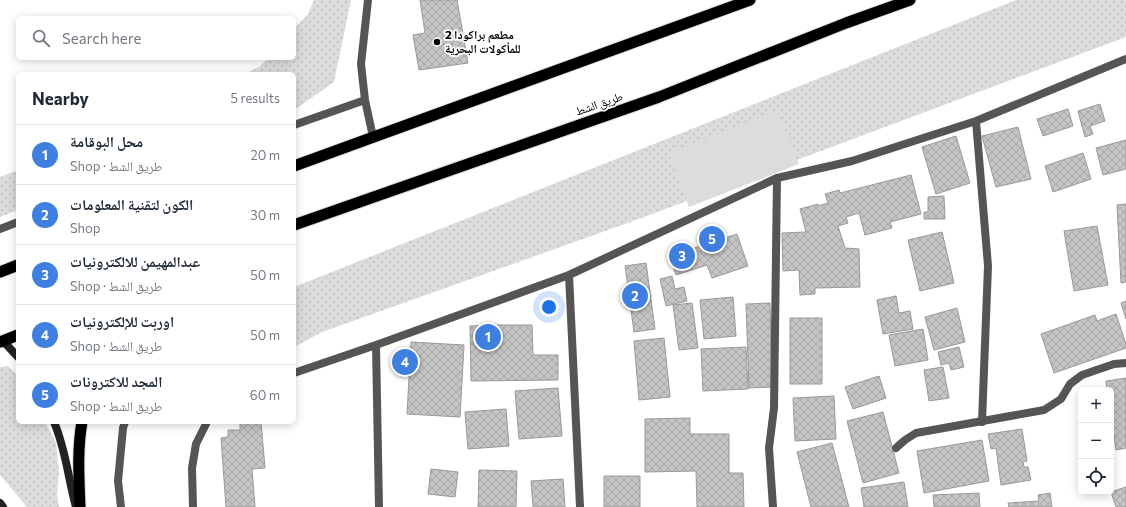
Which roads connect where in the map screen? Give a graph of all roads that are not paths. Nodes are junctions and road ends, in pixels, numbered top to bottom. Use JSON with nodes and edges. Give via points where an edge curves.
{"nodes":[{"id":1,"x":368,"y":0,"type":"edge"},
{"id":2,"x":750,"y":0,"type":"edge"},
{"id":3,"x":910,"y":0,"type":"edge"},
{"id":4,"x":1126,"y":59,"type":"edge"},
{"id":5,"x":364,"y":100,"type":"junction"},
{"id":6,"x":976,"y":121,"type":"junction"},
{"id":7,"x":296,"y":124,"type":"edge"},
{"id":8,"x":373,"y":137,"type":"junction"},
{"id":9,"x":296,"y":165,"type":"edge"},
{"id":10,"x":777,"y":178,"type":"junction"},
{"id":11,"x":16,"y":223,"type":"edge"},
{"id":12,"x":296,"y":224,"type":"edge"},
{"id":13,"x":0,"y":229,"type":"edge"},
{"id":14,"x":16,"y":266,"type":"edge"},
{"id":15,"x":0,"y":272,"type":"edge"},
{"id":16,"x":569,"y":275,"type":"junction"},
{"id":17,"x":16,"y":336,"type":"edge"},
{"id":18,"x":1,"y":341,"type":"edge"},
{"id":19,"x":376,"y":345,"type":"junction"},
{"id":20,"x":16,"y":355,"type":"edge"},
{"id":21,"x":1126,"y":363,"type":"edge"},
{"id":22,"x":296,"y":372,"type":"edge"},
{"id":23,"x":982,"y":422,"type":"junction"},
{"id":24,"x":55,"y":424,"type":"edge"},
{"id":25,"x":82,"y":424,"type":"edge"},
{"id":26,"x":124,"y":424,"type":"edge"},
{"id":27,"x":206,"y":424,"type":"edge"},
{"id":28,"x":896,"y":448,"type":"dead end"},
{"id":29,"x":0,"y":504,"type":"edge"},
{"id":30,"x":3,"y":507,"type":"edge"},
{"id":31,"x":76,"y":507,"type":"edge"},
{"id":32,"x":80,"y":507,"type":"edge"},
{"id":33,"x":120,"y":507,"type":"edge"},
{"id":34,"x":193,"y":507,"type":"edge"},
{"id":35,"x":379,"y":507,"type":"edge"},
{"id":36,"x":580,"y":507,"type":"edge"},
{"id":37,"x":773,"y":507,"type":"edge"}],
"edges":[{"from":1,"to":5,"type":"street","via":[[361,64]]},
{"from":2,"to":8,"type":"highway"},
{"from":3,"to":12,"type":"highway","name":"طريق الشط","via":[[659,97]]},
{"from":4,"to":6,"type":"street"},
{"from":5,"to":7,"type":"street"},
{"from":5,"to":8,"type":"street"},
{"from":6,"to":10,"type":"street","via":[[852,161]]},
{"from":6,"to":23,"type":"street","via":[[988,266]]},
{"from":8,"to":9,"type":"highway"},
{"from":10,"to":16,"type":"street"},
{"from":10,"to":37,"type":"street","via":[[774,408],[769,448]]},
{"from":11,"to":13,"type":"street"},
{"from":14,"to":15,"type":"highway"},
{"from":16,"to":19,"type":"street"},
{"from":16,"to":36,"type":"street"},
{"from":17,"to":18,"type":"highway"},
{"from":18,"to":20,"type":"main road"},
{"from":19,"to":22,"type":"street"},
{"from":19,"to":35,"type":"street"},
{"from":21,"to":23,"type":"street","via":[[1114,364],[1082,375],[1070,384],[1061,399],[1044,410]]},
{"from":23,"to":28,"type":"street","via":[[916,433]]},
{"from":24,"to":31,"type":"main road","via":[[66,456]]},
{"from":25,"to":32,"type":"highway"},
{"from":26,"to":33,"type":"street","via":[[118,482]]},
{"from":27,"to":34,"type":"street","via":[[196,444],[192,468]]},
{"from":29,"to":30,"type":"main road"}]}
